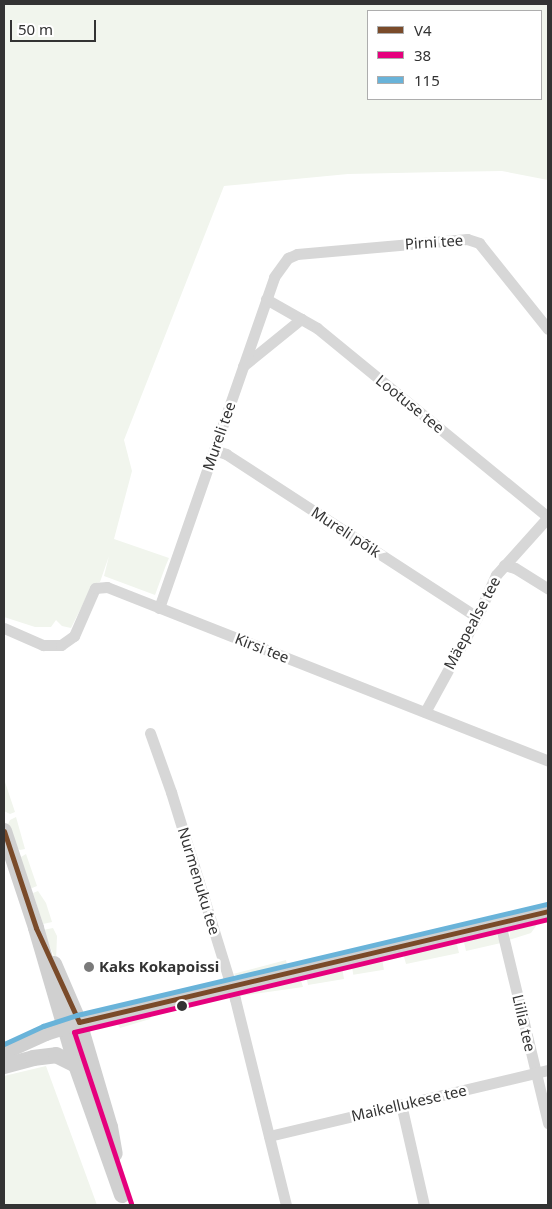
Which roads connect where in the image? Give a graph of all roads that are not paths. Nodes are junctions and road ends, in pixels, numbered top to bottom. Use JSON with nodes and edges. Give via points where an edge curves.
{"nodes":[{"id":1,"x":281,"y":265,"type":"joint"},
{"id":2,"x":266,"y":299,"type":"junction"},
{"id":3,"x":301,"y":319,"type":"junction"},
{"id":4,"x":548,"y":329,"type":"edge"},
{"id":5,"x":243,"y":366,"type":"junction"},
{"id":6,"x":214,"y":450,"type":"junction"},
{"id":7,"x":548,"y":517,"type":"edge"},
{"id":8,"x":504,"y":564,"type":"junction"},
{"id":9,"x":548,"y":589,"type":"edge"},
{"id":10,"x":159,"y":608,"type":"junction"},
{"id":11,"x":477,"y":617,"type":"junction"},
{"id":12,"x":4,"y":628,"type":"edge"},
{"id":13,"x":424,"y":712,"type":"junction"},
{"id":14,"x":150,"y":733,"type":"dead end"},
{"id":15,"x":548,"y":761,"type":"edge"},
{"id":16,"x":4,"y":831,"type":"edge"},
{"id":17,"x":548,"y":911,"type":"edge"},
{"id":18,"x":500,"y":923,"type":"junction"},
{"id":19,"x":231,"y":986,"type":"junction"},
{"id":20,"x":72,"y":1025,"type":"junction"},
{"id":21,"x":4,"y":1052,"type":"edge"},
{"id":22,"x":76,"y":1064,"type":"junction"},
{"id":23,"x":4,"y":1066,"type":"edge"},
{"id":24,"x":548,"y":1070,"type":"edge"},
{"id":25,"x":535,"y":1073,"type":"junction"},
{"id":26,"x":401,"y":1104,"type":"junction"},
{"id":27,"x":548,"y":1123,"type":"edge"},
{"id":28,"x":269,"y":1136,"type":"junction"},
{"id":29,"x":123,"y":1200,"type":"edge"},
{"id":30,"x":286,"y":1205,"type":"edge"},
{"id":31,"x":424,"y":1205,"type":"edge"}],
"edges":[{"from":1,"to":2,"type":"street","name":"Mureli tee"},
{"from":1,"to":4,"type":"street","name":"Pirni tee","via":[[297,254],[467,239],[478,243]]},
{"from":2,"to":3,"type":"street","name":"Lootuse tee"},
{"from":2,"to":5,"type":"street","name":"Mureli tee"},
{"from":3,"to":5,"type":"street"},
{"from":3,"to":7,"type":"street","name":"Lootuse tee","via":[[317,328]]},
{"from":5,"to":6,"type":"street","name":"Mureli tee"},
{"from":6,"to":10,"type":"street","name":"Mureli tee"},
{"from":6,"to":11,"type":"street","name":"Mureli põik","via":[[226,454]]},
{"from":7,"to":8,"type":"street","name":"Mäepealse tee"},
{"from":8,"to":9,"type":"street"},
{"from":8,"to":11,"type":"street","name":"Mäepealse tee"},
{"from":10,"to":12,"type":"street","name":"Kirsi tee","via":[[102,586],[96,588],[74,636],[61,645],[43,645]]},
{"from":10,"to":13,"type":"street","name":"Kirsi tee"},
{"from":11,"to":13,"type":"street","name":"Mäepealse tee"},
{"from":13,"to":15,"type":"street","name":"Kirsi tee"},
{"from":14,"to":19,"type":"street","name":"Nurmenuku tee"},
{"from":16,"to":20,"type":"main road"},
{"from":17,"to":18,"type":"main road"},
{"from":18,"to":19,"type":"main road"},
{"from":18,"to":25,"type":"street","name":"Liilia tee"},
{"from":19,"to":20,"type":"main road"},
{"from":19,"to":28,"type":"street","name":"Nurmenuku tee"},
{"from":20,"to":21,"type":"main road"},
{"from":20,"to":22,"type":"main road"},
{"from":20,"to":29,"type":"main road","via":[[110,1127]]},
{"from":22,"to":23,"type":"main road","via":[[56,1055]]},
{"from":22,"to":29,"type":"main road"},
{"from":24,"to":25,"type":"street","name":"Maikellukese tee"},
{"from":25,"to":26,"type":"street","name":"Maikellukese tee"},
{"from":25,"to":27,"type":"street","name":"Liilia tee"},
{"from":26,"to":28,"type":"street","name":"Maikellukese tee"},
{"from":26,"to":31,"type":"street"},
{"from":28,"to":30,"type":"street","name":"Nurmenuku tee"}]}
